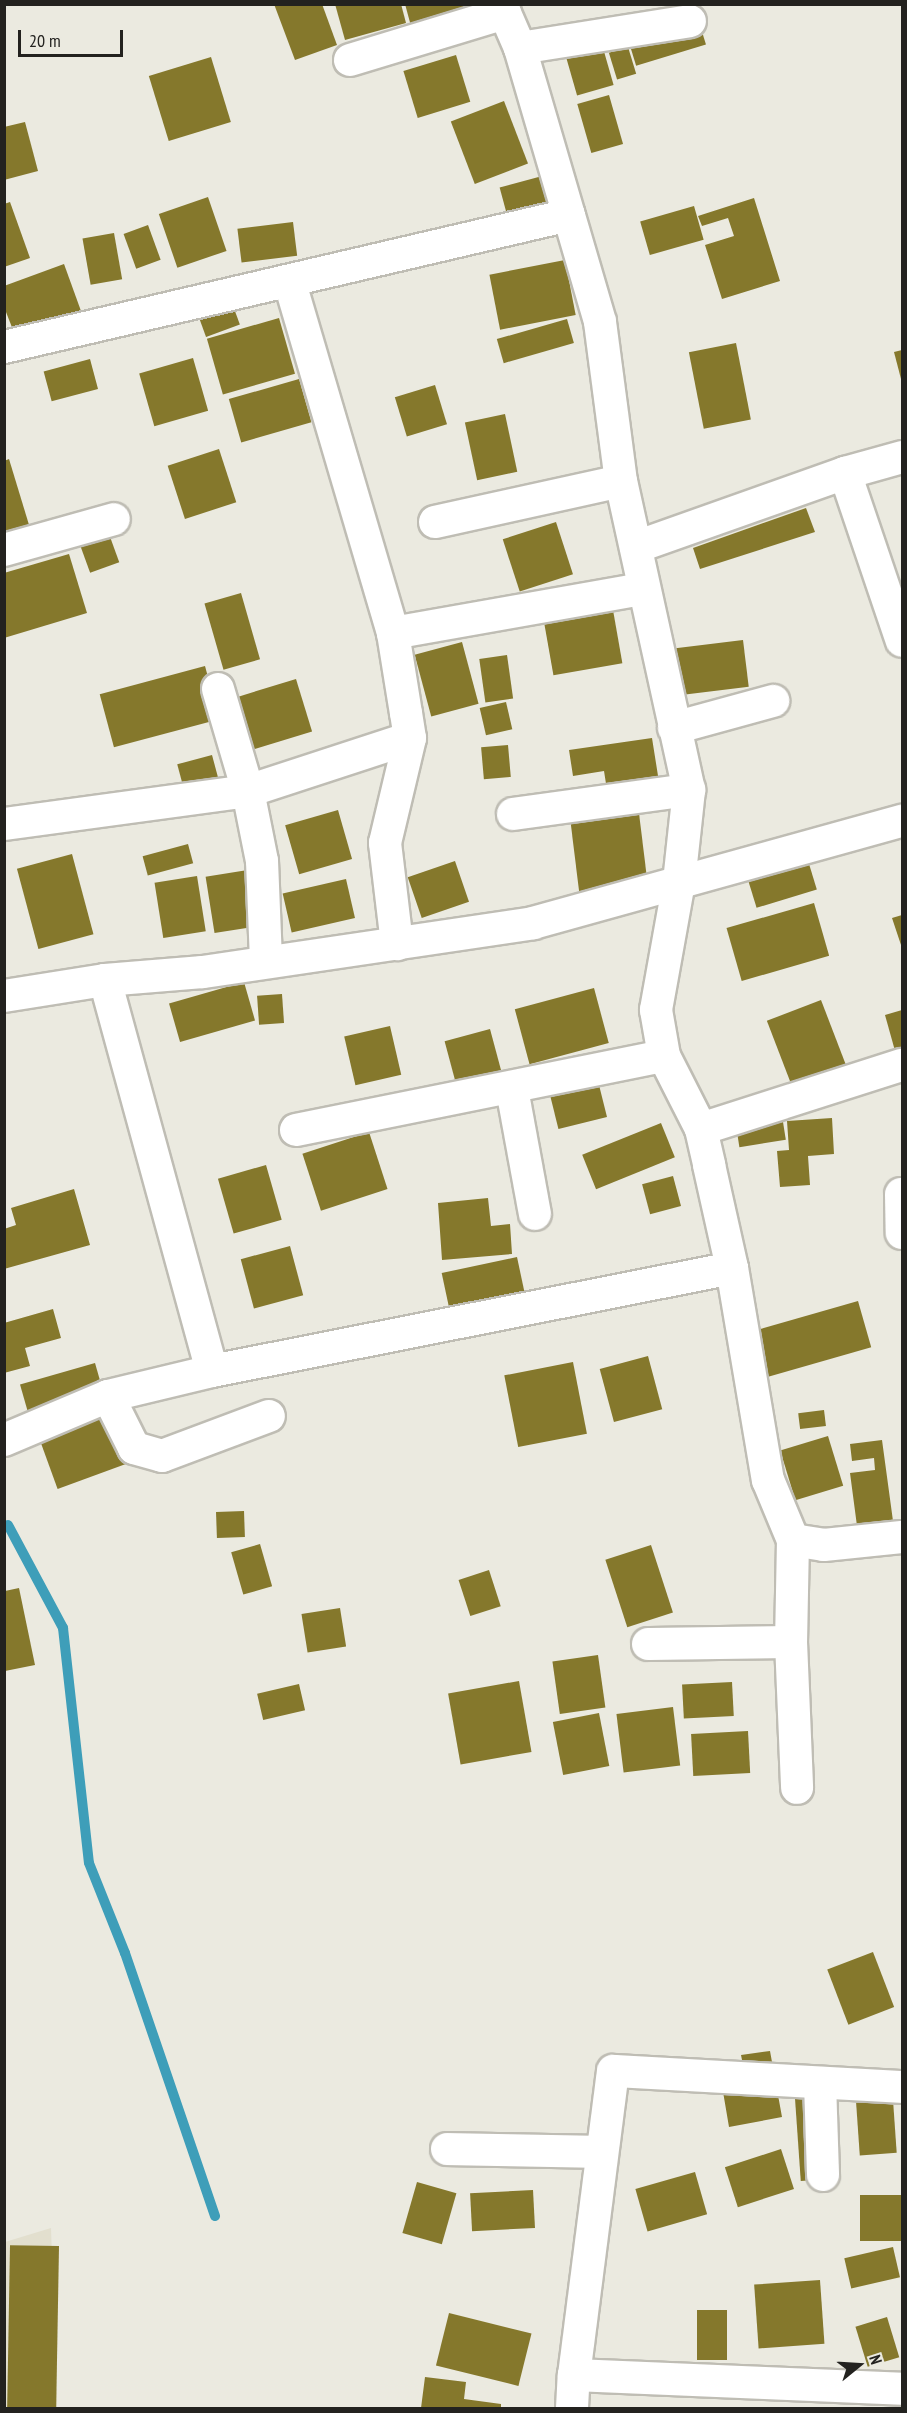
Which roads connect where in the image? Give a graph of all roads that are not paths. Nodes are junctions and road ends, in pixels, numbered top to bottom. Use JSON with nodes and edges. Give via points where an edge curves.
{"nodes":[{"id":1,"x":503,"y":9,"type":"edge"},
{"id":2,"x":690,"y":21,"type":"dead end"},
{"id":3,"x":520,"y":48,"type":"junction"},
{"id":4,"x":350,"y":60,"type":"dead end"},
{"id":5,"x":569,"y":215,"type":"junction"},
{"id":6,"x":290,"y":283,"type":"junction"},
{"id":7,"x":4,"y":347,"type":"edge"},
{"id":8,"x":903,"y":457,"type":"edge"},
{"id":9,"x":845,"y":473,"type":"junction"},
{"id":10,"x":621,"y":481,"type":"junction"},
{"id":11,"x":114,"y":519,"type":"dead end"},
{"id":12,"x":435,"y":522,"type":"dead end"},
{"id":13,"x":636,"y":547,"type":"junction"},
{"id":14,"x":4,"y":550,"type":"edge"},
{"id":15,"x":643,"y":589,"type":"junction"},
{"id":16,"x":393,"y":633,"type":"junction"},
{"id":17,"x":903,"y":641,"type":"edge"},
{"id":18,"x":218,"y":689,"type":"dead end"},
{"id":19,"x":773,"y":701,"type":"dead end"},
{"id":20,"x":674,"y":728,"type":"junction"},
{"id":21,"x":410,"y":738,"type":"junction"},
{"id":22,"x":689,"y":790,"type":"junction"},
{"id":23,"x":248,"y":791,"type":"junction"},
{"id":24,"x":513,"y":814,"type":"dead end"},
{"id":25,"x":903,"y":821,"type":"edge"},
{"id":26,"x":4,"y":824,"type":"edge"},
{"id":27,"x":679,"y":882,"type":"junction"},
{"id":28,"x":397,"y":945,"type":"junction"},
{"id":29,"x":266,"y":962,"type":"junction"},
{"id":30,"x":105,"y":980,"type":"junction"},
{"id":31,"x":4,"y":996,"type":"edge"},
{"id":32,"x":664,"y":1056,"type":"junction"},
{"id":33,"x":903,"y":1065,"type":"edge"},
{"id":34,"x":512,"y":1089,"type":"junction"},
{"id":35,"x":701,"y":1129,"type":"junction"},
{"id":36,"x":296,"y":1130,"type":"dead end"},
{"id":37,"x":901,"y":1194,"type":"dead end"},
{"id":38,"x":535,"y":1214,"type":"dead end"},
{"id":39,"x":903,"y":1233,"type":"edge"},
{"id":40,"x":732,"y":1268,"type":"junction"},
{"id":41,"x":212,"y":1371,"type":"junction"},
{"id":42,"x":108,"y":1396,"type":"junction"},
{"id":43,"x":269,"y":1416,"type":"dead end"},
{"id":44,"x":4,"y":1440,"type":"edge"},
{"id":45,"x":903,"y":1537,"type":"edge"},
{"id":46,"x":793,"y":1540,"type":"junction"},
{"id":47,"x":791,"y":1642,"type":"junction"},
{"id":48,"x":648,"y":1644,"type":"dead end"},
{"id":49,"x":797,"y":1788,"type":"dead end"},
{"id":50,"x":820,"y":2083,"type":"junction"},
{"id":51,"x":903,"y":2087,"type":"edge"},
{"id":52,"x":447,"y":2149,"type":"dead end"},
{"id":53,"x":602,"y":2152,"type":"junction"},
{"id":54,"x":823,"y":2175,"type":"dead end"},
{"id":55,"x":574,"y":2375,"type":"junction"},
{"id":56,"x":903,"y":2389,"type":"edge"},
{"id":57,"x":572,"y":2409,"type":"edge"}],
"edges":[{"from":1,"to":3,"type":"street"},
{"from":1,"to":4,"type":"street"},
{"from":2,"to":3,"type":"street"},
{"from":3,"to":5,"type":"street"},
{"from":5,"to":6,"type":"street","via":[[356,263]]},
{"from":5,"to":10,"type":"street","via":[[600,322]]},
{"from":6,"to":7,"type":"street"},
{"from":6,"to":16,"type":"street"},
{"from":8,"to":9,"type":"street"},
{"from":9,"to":13,"type":"street"},
{"from":9,"to":17,"type":"street"},
{"from":10,"to":12,"type":"street"},
{"from":10,"to":13,"type":"street"},
{"from":11,"to":14,"type":"street"},
{"from":13,"to":15,"type":"street"},
{"from":15,"to":16,"type":"street"},
{"from":15,"to":20,"type":"street"},
{"from":16,"to":21,"type":"street"},
{"from":18,"to":23,"type":"street"},
{"from":19,"to":20,"type":"street"},
{"from":20,"to":22,"type":"street"},
{"from":21,"to":23,"type":"street"},
{"from":21,"to":28,"type":"street","via":[[385,843]]},
{"from":22,"to":24,"type":"street"},
{"from":22,"to":27,"type":"street"},
{"from":23,"to":26,"type":"street"},
{"from":23,"to":29,"type":"street","via":[[262,861]]},
{"from":25,"to":27,"type":"street"},
{"from":27,"to":28,"type":"street","via":[[533,923]]},
{"from":27,"to":32,"type":"street","via":[[656,1010]]},
{"from":28,"to":29,"type":"street"},
{"from":29,"to":30,"type":"street"},
{"from":30,"to":31,"type":"street"},
{"from":30,"to":41,"type":"street"},
{"from":32,"to":34,"type":"street"},
{"from":32,"to":35,"type":"street"},
{"from":33,"to":35,"type":"street"},
{"from":34,"to":36,"type":"street"},
{"from":34,"to":38,"type":"street"},
{"from":35,"to":40,"type":"street"},
{"from":37,"to":39,"type":"street"},
{"from":40,"to":41,"type":"street"},
{"from":40,"to":46,"type":"street","via":[[768,1480]]},
{"from":41,"to":42,"type":"street"},
{"from":42,"to":43,"type":"street","via":[[134,1448],[162,1456]]},
{"from":42,"to":44,"type":"street"},
{"from":45,"to":46,"type":"street","via":[[824,1545]]},
{"from":46,"to":47,"type":"street"},
{"from":47,"to":48,"type":"street"},
{"from":47,"to":49,"type":"street"},
{"from":50,"to":51,"type":"street"},
{"from":50,"to":53,"type":"street","via":[[613,2071]]},
{"from":50,"to":54,"type":"street"},
{"from":52,"to":53,"type":"street"},
{"from":53,"to":55,"type":"street"},
{"from":55,"to":56,"type":"street"},
{"from":55,"to":57,"type":"street"}]}
